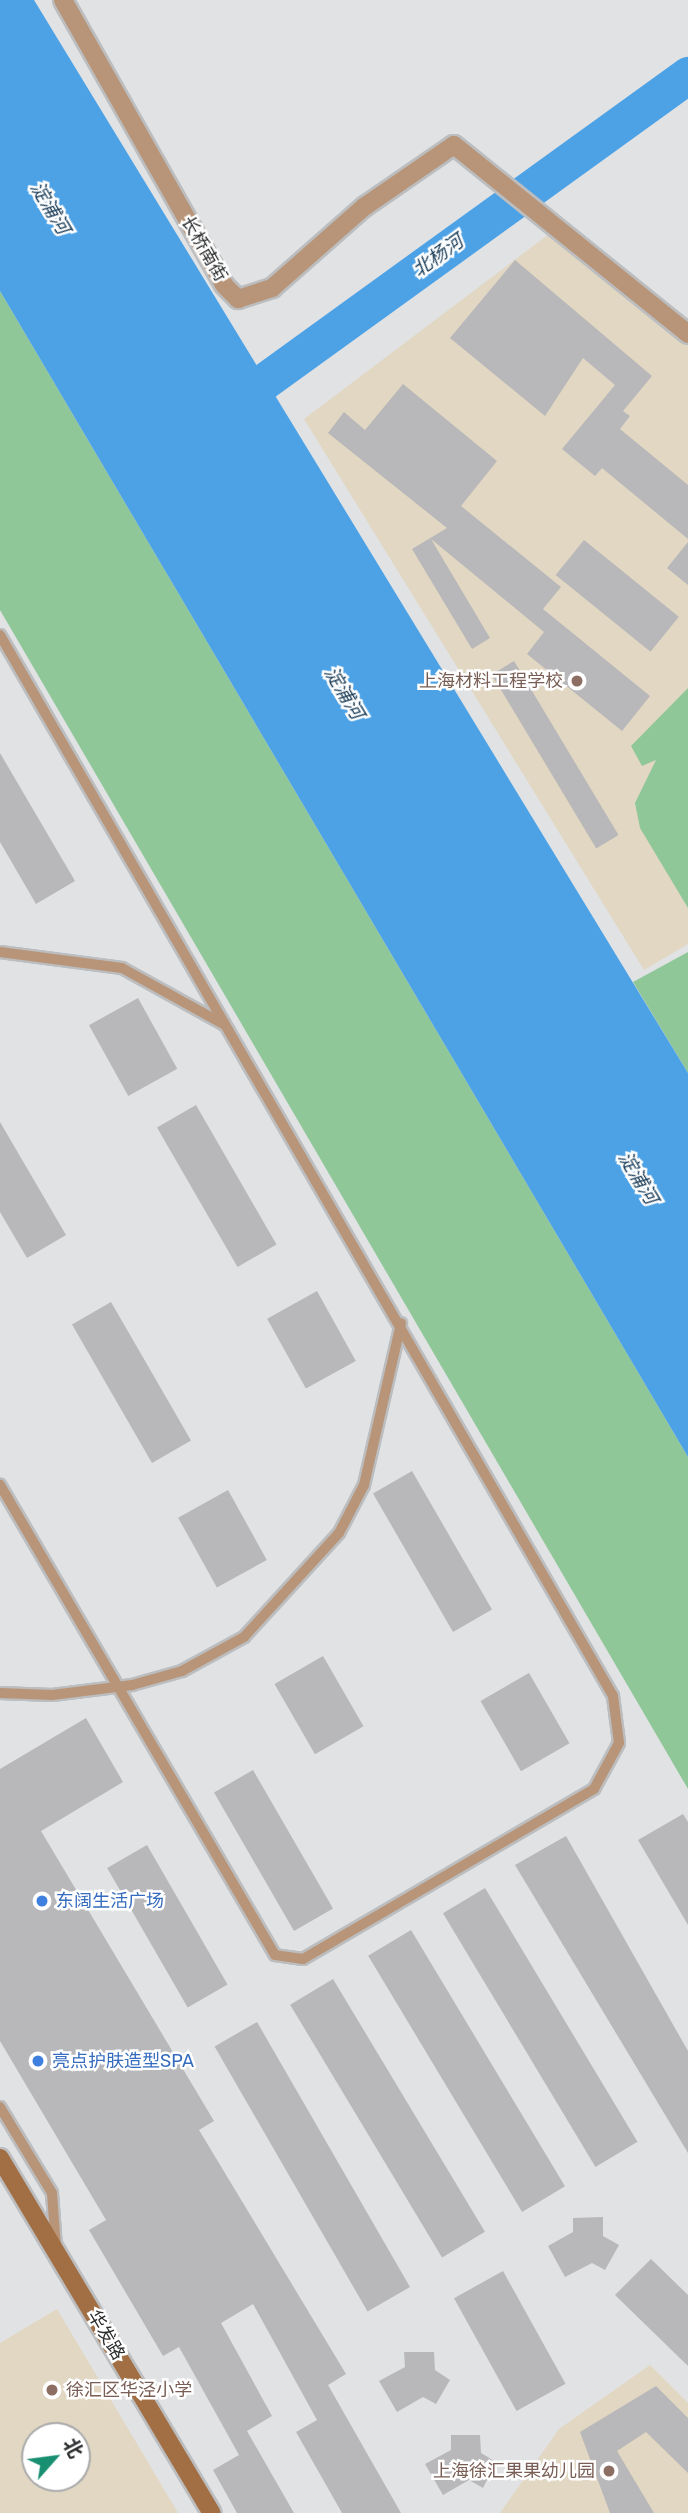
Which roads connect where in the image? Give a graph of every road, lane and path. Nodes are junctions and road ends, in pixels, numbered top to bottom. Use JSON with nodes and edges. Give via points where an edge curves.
{"nodes":[{"id":1,"x":63,"y":0,"type":"edge"},
{"id":2,"x":688,"y":334,"type":"edge"},
{"id":3,"x":0,"y":635,"type":"edge"},
{"id":4,"x":0,"y":952,"type":"edge"},
{"id":5,"x":226,"y":1026,"type":"junction"},
{"id":6,"x":401,"y":1323,"type":"junction"},
{"id":7,"x":0,"y":1485,"type":"edge"},
{"id":8,"x":120,"y":1687,"type":"junction"},
{"id":9,"x":0,"y":1693,"type":"edge"},
{"id":10,"x":0,"y":2107,"type":"edge"},
{"id":11,"x":0,"y":2158,"type":"edge"},
{"id":12,"x":56,"y":2251,"type":"junction"},
{"id":13,"x":212,"y":2513,"type":"edge"}],
"edges":[{"from":1,"to":2,"type":"street","name":"长桥南街","via":[[224,285],[238,299],[272,288],[364,207],[454,145],[540,220]]},
{"from":3,"to":5,"type":"lane"},
{"from":4,"to":5,"type":"lane","via":[[122,968]]},
{"from":5,"to":6,"type":"lane"},
{"from":6,"to":8,"type":"lane","via":[[364,1485],[339,1533],[244,1637],[182,1671]]},
{"from":6,"to":8,"type":"lane","via":[[613,1696],[619,1743],[594,1789],[303,1959],[275,1955]]},
{"from":7,"to":8,"type":"lane"},
{"from":8,"to":9,"type":"lane"},
{"from":10,"to":12,"type":"lane","via":[[52,2193]]},
{"from":11,"to":12,"type":"street","name":"华发路"},
{"from":12,"to":13,"type":"street","name":"华发路"}]}
